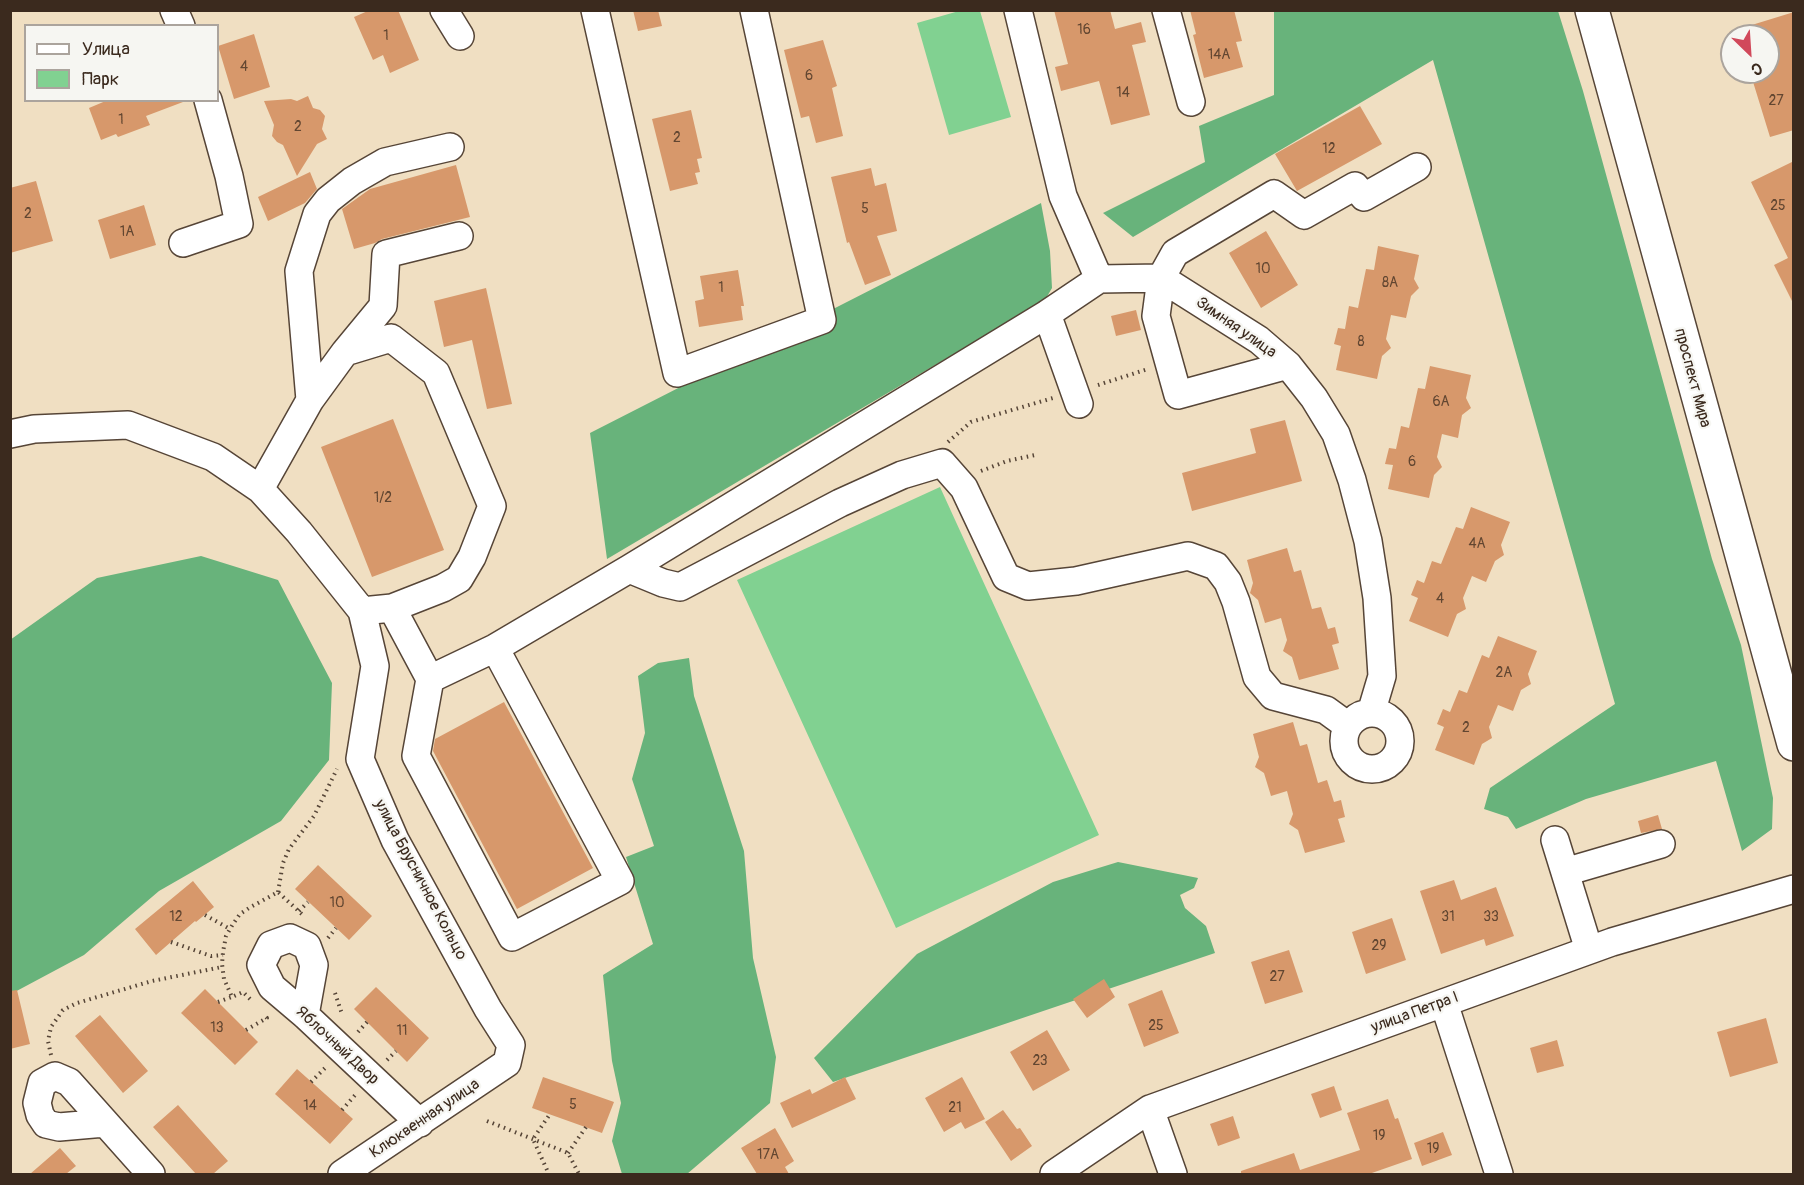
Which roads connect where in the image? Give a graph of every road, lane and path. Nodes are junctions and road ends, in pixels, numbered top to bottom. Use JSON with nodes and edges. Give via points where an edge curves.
{"nodes":[{"id":1,"x":174,"y":10,"type":"edge"},
{"id":2,"x":444,"y":10,"type":"edge"},
{"id":3,"x":595,"y":10,"type":"edge"},
{"id":4,"x":754,"y":10,"type":"edge"},
{"id":5,"x":1018,"y":10,"type":"edge"},
{"id":6,"x":1166,"y":10,"type":"edge"},
{"id":7,"x":1592,"y":10,"type":"edge"},
{"id":8,"x":181,"y":24,"type":"edge"},
{"id":9,"x":460,"y":36,"type":"dead end"},
{"id":10,"x":209,"y":102,"type":"edge"},
{"id":11,"x":1191,"y":102,"type":"dead end"},
{"id":12,"x":450,"y":147,"type":"dead end"},
{"id":13,"x":1417,"y":167,"type":"dead end"},
{"id":14,"x":459,"y":236,"type":"dead end"},
{"id":15,"x":183,"y":243,"type":"dead end"},
{"id":16,"x":1161,"y":278,"type":"junction"},
{"id":17,"x":1099,"y":279,"type":"junction"},
{"id":18,"x":1047,"y":314,"type":"junction"},
{"id":19,"x":345,"y":352,"type":"junction"},
{"id":20,"x":1170,"y":364,"type":"junction"},
{"id":21,"x":1288,"y":365,"type":"junction"},
{"id":22,"x":1076,"y":398,"type":"junction"},
{"id":23,"x":310,"y":400,"type":"junction"},
{"id":24,"x":10,"y":434,"type":"edge"},
{"id":25,"x":1035,"y":455,"type":"dead end"},
{"id":26,"x":933,"y":464,"type":"junction"},
{"id":27,"x":959,"y":482,"type":"junction"},
{"id":28,"x":260,"y":489,"type":"junction"},
{"id":29,"x":629,"y":569,"type":"junction"},
{"id":30,"x":392,"y":608,"type":"junction"},
{"id":31,"x":362,"y":611,"type":"junction"},
{"id":32,"x":495,"y":648,"type":"junction"},
{"id":33,"x":430,"y":679,"type":"junction"},
{"id":34,"x":1794,"y":744,"type":"edge"},
{"id":35,"x":338,"y":769,"type":"dead end"},
{"id":36,"x":1555,"y":840,"type":"dead end"},
{"id":37,"x":1661,"y":844,"type":"dead end"},
{"id":38,"x":1565,"y":872,"type":"junction"},
{"id":39,"x":1794,"y":889,"type":"edge"},
{"id":40,"x":278,"y":892,"type":"dead end"},
{"id":41,"x":308,"y":902,"type":"dead end"},
{"id":42,"x":299,"y":911,"type":"dead end"},
{"id":43,"x":205,"y":915,"type":"dead end"},
{"id":44,"x":336,"y":928,"type":"dead end"},
{"id":45,"x":230,"y":929,"type":"dead end"},
{"id":46,"x":325,"y":941,"type":"dead end"},
{"id":47,"x":171,"y":942,"type":"dead end"},
{"id":48,"x":1588,"y":950,"type":"junction"},
{"id":49,"x":223,"y":956,"type":"dead end"},
{"id":50,"x":222,"y":967,"type":"dead end"},
{"id":51,"x":232,"y":997,"type":"dead end"},
{"id":52,"x":218,"y":1002,"type":"dead end"},
{"id":53,"x":1444,"y":1003,"type":"junction"},
{"id":54,"x":305,"y":1015,"type":"junction"},
{"id":55,"x":267,"y":1018,"type":"dead end"},
{"id":56,"x":367,"y":1022,"type":"dead end"},
{"id":57,"x":246,"y":1030,"type":"dead end"},
{"id":58,"x":358,"y":1032,"type":"dead end"},
{"id":59,"x":396,"y":1051,"type":"dead end"},
{"id":60,"x":387,"y":1059,"type":"dead end"},
{"id":61,"x":507,"y":1063,"type":"joint"},
{"id":62,"x":55,"y":1076,"type":"junction"},
{"id":63,"x":1150,"y":1109,"type":"junction"},
{"id":64,"x":550,"y":1114,"type":"dead end"},
{"id":65,"x":487,"y":1121,"type":"dead end"},
{"id":66,"x":105,"y":1123,"type":"junction"},
{"id":67,"x":420,"y":1123,"type":"junction"},
{"id":68,"x":586,"y":1127,"type":"dead end"},
{"id":69,"x":532,"y":1139,"type":"junction"},
{"id":70,"x":568,"y":1153,"type":"junction"},
{"id":71,"x":547,"y":1170,"type":"dead end"},
{"id":72,"x":151,"y":1174,"type":"edge"},
{"id":73,"x":342,"y":1174,"type":"edge"},
{"id":74,"x":579,"y":1174,"type":"edge"},
{"id":75,"x":1054,"y":1174,"type":"edge"},
{"id":76,"x":1173,"y":1174,"type":"edge"},
{"id":77,"x":1499,"y":1174,"type":"edge"}],
"edges":[{"from":1,"to":8,"type":"street"},
{"from":2,"to":9,"type":"street"},
{"from":3,"to":4,"type":"street","via":[[677,373],[822,321]]},
{"from":5,"to":17,"type":"street","via":[[1063,196]]},
{"from":6,"to":11,"type":"street"},
{"from":7,"to":34,"type":"main road","name":"проспект Мира"},
{"from":10,"to":15,"type":"street","via":[[239,224]]},
{"from":12,"to":23,"type":"street","via":[[385,162],[352,181],[317,214],[299,271]]},
{"from":13,"to":16,"type":"street","via":[[1364,197],[1355,186],[1304,215],[1274,194],[1175,253]]},
{"from":14,"to":19,"type":"street","via":[[386,254],[383,306]]},
{"from":16,"to":17,"type":"street"},
{"from":16,"to":20,"type":"street","via":[[1156,316]]},
{"from":16,"to":21,"type":"street","name":"Зимняя улица","via":[[1259,340]]},
{"from":17,"to":18,"type":"street"},
{"from":18,"to":22,"type":"street"},
{"from":18,"to":29,"type":"street"},
{"from":19,"to":23,"type":"street"},
{"from":19,"to":30,"type":"street","via":[[391,338],[436,373],[492,506],[459,579]]},
{"from":20,"to":21,"type":"street","via":[[1178,395]]},
{"from":20,"to":22,"type":"path"},
{"from":21,"to":27,"type":"street","name":"Зимняя улица","via":[[1336,434],[1368,541],[1377,598],[1382,676],[1360,719],[1273,696],[1257,677],[1236,602],[1216,566],[1188,556],[1028,586],[1006,577]]},
{"from":22,"to":26,"type":"path","via":[[971,422],[941,449]]},
{"from":23,"to":28,"type":"street"},
{"from":24,"to":28,"type":"street","name":"улица Брусничное Кольцо","via":[[34,429],[128,425],[213,457]]},
{"from":25,"to":27,"type":"path","via":[[992,466]]},
{"from":26,"to":27,"type":"street","via":[[942,463]]},
{"from":26,"to":29,"type":"street","via":[[840,503],[680,587]]},
{"from":28,"to":31,"type":"street","name":"улица Брусничное Кольцо"},
{"from":29,"to":32,"type":"street"},
{"from":30,"to":31,"type":"street"},
{"from":30,"to":33,"type":"street"},
{"from":31,"to":61,"type":"street","name":"улица Брусничное Кольцо","via":[[375,666],[360,759],[395,840],[511,1046]]},
{"from":32,"to":33,"type":"street"},
{"from":32,"to":33,"type":"street","via":[[620,881],[512,937],[416,756]]},
{"from":35,"to":40,"type":"path","via":[[314,816],[289,849]]},
{"from":36,"to":38,"type":"street"},
{"from":37,"to":38,"type":"street"},
{"from":38,"to":48,"type":"street"},
{"from":39,"to":48,"type":"street","name":"улица Петра I"},
{"from":41,"to":42,"type":"path"},
{"from":43,"to":45,"type":"path"},
{"from":44,"to":46,"type":"path"},
{"from":47,"to":49,"type":"path","via":[[211,956]]},
{"from":48,"to":53,"type":"street","name":"улица Петра I"},
{"from":50,"to":62,"type":"path","via":[[152,981],[63,1010],[51,1027],[48,1041]]},
{"from":51,"to":52,"type":"path"},
{"from":53,"to":63,"type":"street","name":"улица Петра I"},
{"from":53,"to":77,"type":"street"},
{"from":54,"to":54,"type":"street","name":"Яблочный Двор","via":[[272,987],[261,965],[271,945],[290,938],[307,946],[314,965]]},
{"from":54,"to":67,"type":"street","name":"Яблочный Двор"},
{"from":55,"to":57,"type":"path"},
{"from":56,"to":58,"type":"path"},
{"from":59,"to":60,"type":"path"},
{"from":61,"to":67,"type":"street","name":"Клюквенная улица"},
{"from":62,"to":66,"type":"street","via":[[69,1082]]},
{"from":62,"to":66,"type":"street","via":[[42,1083],[38,1092],[37,1103],[46,1124],[59,1127]]},
{"from":63,"to":75,"type":"street","name":"улица Петра I"},
{"from":63,"to":76,"type":"street"},
{"from":64,"to":69,"type":"path"},
{"from":65,"to":69,"type":"path"},
{"from":66,"to":72,"type":"street"},
{"from":67,"to":73,"type":"street","name":"Клюквенная улица"},
{"from":68,"to":70,"type":"path"},
{"from":69,"to":70,"type":"path"},
{"from":69,"to":71,"type":"path"},
{"from":70,"to":74,"type":"path"}]}
